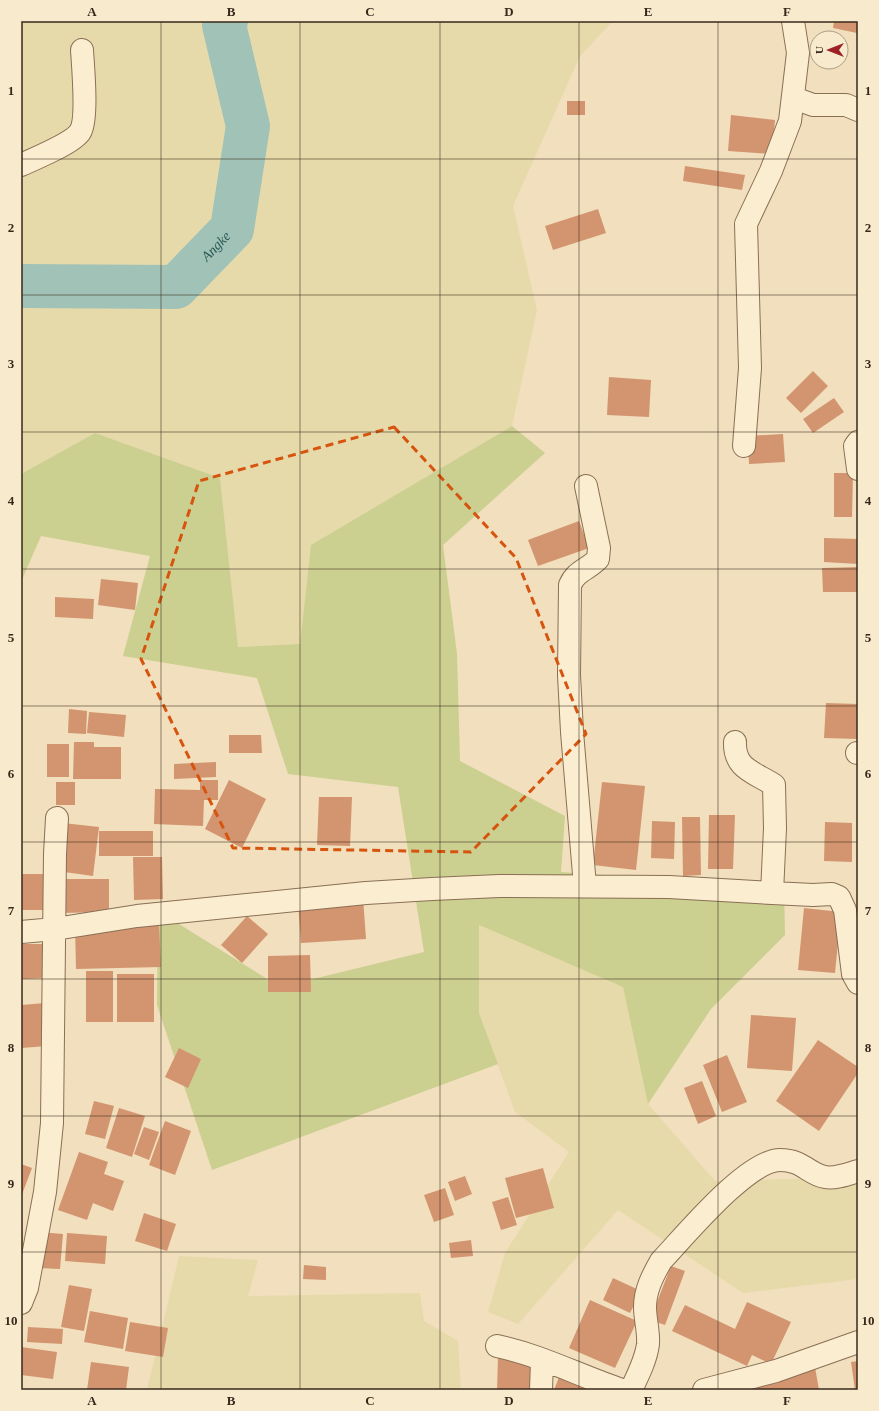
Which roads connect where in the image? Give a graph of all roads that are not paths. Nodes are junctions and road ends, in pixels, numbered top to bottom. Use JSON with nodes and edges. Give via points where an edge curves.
{"nodes":[{"id":1,"x":793,"y":21,"type":"edge"},
{"id":2,"x":82,"y":50,"type":"dead end"},
{"id":3,"x":794,"y":98,"type":"junction"},
{"id":4,"x":858,"y":110,"type":"edge"},
{"id":5,"x":21,"y":165,"type":"edge"},
{"id":6,"x":858,"y":442,"type":"edge"},
{"id":7,"x":744,"y":446,"type":"dead end"},
{"id":8,"x":858,"y":469,"type":"edge"},
{"id":9,"x":586,"y":486,"type":"dead end"},
{"id":10,"x":735,"y":742,"type":"dead end"},
{"id":11,"x":57,"y":818,"type":"dead end"},
{"id":12,"x":585,"y":886,"type":"junction"},
{"id":13,"x":772,"y":893,"type":"junction"},
{"id":14,"x":56,"y":929,"type":"junction"},
{"id":15,"x":21,"y":932,"type":"edge"},
{"id":16,"x":858,"y":983,"type":"edge"},
{"id":17,"x":858,"y":1171,"type":"edge"},
{"id":18,"x":21,"y":1303,"type":"edge"},
{"id":19,"x":858,"y":1342,"type":"edge"},
{"id":20,"x":497,"y":1346,"type":"dead end"},
{"id":21,"x":542,"y":1360,"type":"junction"},
{"id":22,"x":541,"y":1390,"type":"edge"},
{"id":23,"x":622,"y":1390,"type":"edge"},
{"id":24,"x":631,"y":1390,"type":"edge"},
{"id":25,"x":704,"y":1390,"type":"edge"}],
"edges":[{"from":1,"to":3,"type":"street","via":[[798,53]]},
{"from":2,"to":5,"type":"street","via":[[84,116],[80,132],[67,142]]},
{"from":3,"to":4,"type":"street","via":[[812,105],[846,105]]},
{"from":3,"to":7,"type":"street","via":[[790,121],[771,171],[746,224],[750,368]]},
{"from":6,"to":8,"type":"street","via":[[855,446]]},
{"from":9,"to":12,"type":"street","via":[[599,548],[598,559],[575,575],[570,586],[569,667]]},
{"from":10,"to":13,"type":"street","via":[[734,753],[740,764],[774,785]]},
{"from":11,"to":14,"type":"street"},
{"from":12,"to":13,"type":"street","via":[[669,887]]},
{"from":12,"to":14,"type":"street","via":[[499,886],[366,893],[137,916]]},
{"from":13,"to":16,"type":"street","via":[[832,894],[839,897],[845,910],[853,974]]},
{"from":14,"to":15,"type":"street"},
{"from":14,"to":18,"type":"street","via":[[50,1138],[45,1192],[27,1288]]},
{"from":17,"to":24,"type":"street","via":[[825,1177],[798,1162],[780,1160],[766,1163],[729,1189],[661,1261],[654,1274],[645,1306],[648,1343],[645,1359]]},
{"from":19,"to":25,"type":"street","via":[[776,1370]]},
{"from":20,"to":21,"type":"street","via":[[523,1351]]},
{"from":21,"to":22,"type":"street"},
{"from":21,"to":23,"type":"street"}]}
